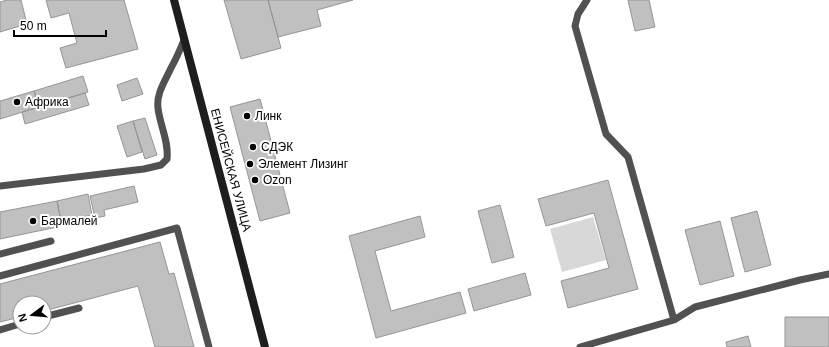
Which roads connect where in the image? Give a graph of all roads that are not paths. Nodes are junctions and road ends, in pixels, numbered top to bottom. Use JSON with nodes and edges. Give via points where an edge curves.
{"nodes":[{"id":1,"x":174,"y":0,"type":"edge"},
{"id":2,"x":587,"y":0,"type":"edge"},
{"id":3,"x":184,"y":40,"type":"junction"},
{"id":4,"x":0,"y":186,"type":"edge"},
{"id":5,"x":51,"y":241,"type":"dead end"},
{"id":6,"x":0,"y":254,"type":"edge"},
{"id":7,"x":829,"y":274,"type":"edge"},
{"id":8,"x":0,"y":276,"type":"edge"},
{"id":9,"x":79,"y":308,"type":"dead end"},
{"id":10,"x":52,"y":315,"type":"edge"},
{"id":11,"x":674,"y":320,"type":"junction"},
{"id":12,"x":12,"y":326,"type":"edge"},
{"id":13,"x":0,"y":330,"type":"edge"},
{"id":14,"x":209,"y":347,"type":"edge"},
{"id":15,"x":265,"y":347,"type":"edge"},
{"id":16,"x":580,"y":347,"type":"edge"}],
"edges":[{"from":1,"to":3,"type":"street","name":"ЕНИСЕЙСКАЯ УЛИЦА"},
{"from":2,"to":11,"type":"lane","via":[[578,14],[575,26],[606,134],[628,157]]},
{"from":3,"to":4,"type":"lane","via":[[160,90],[158,100],[168,151],[167,159],[161,165]]},
{"from":3,"to":15,"type":"street","name":"ЕНИСЕЙСКАЯ УЛИЦА"},
{"from":5,"to":6,"type":"lane"},
{"from":7,"to":11,"type":"lane","via":[[695,307]]},
{"from":8,"to":14,"type":"lane","via":[[177,228]]},
{"from":9,"to":10,"type":"lane"},
{"from":11,"to":16,"type":"lane"},
{"from":12,"to":13,"type":"lane"}]}
